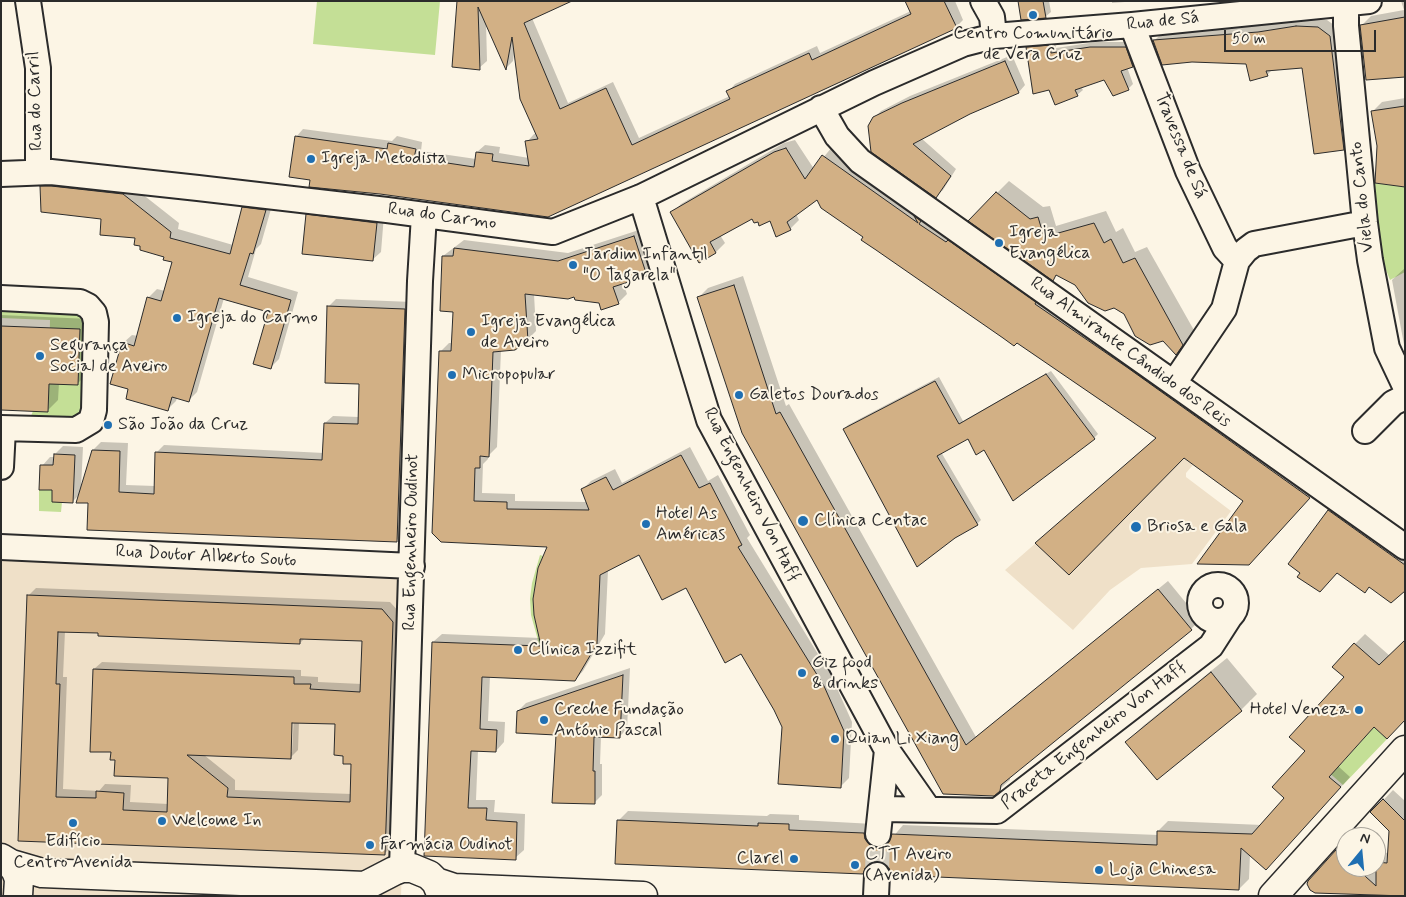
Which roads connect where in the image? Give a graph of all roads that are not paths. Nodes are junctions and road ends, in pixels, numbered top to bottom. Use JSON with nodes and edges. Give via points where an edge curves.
{"nodes":[{"id":1,"x":28,"y":1,"type":"edge"},
{"id":2,"x":983,"y":1,"type":"edge"},
{"id":3,"x":1354,"y":2,"type":"edge"},
{"id":4,"x":1219,"y":8,"type":"edge"},
{"id":5,"x":1132,"y":25,"type":"junction"},
{"id":6,"x":994,"y":36,"type":"junction"},
{"id":7,"x":821,"y":108,"type":"junction"},
{"id":8,"x":38,"y":172,"type":"junction"},
{"id":9,"x":1,"y":174,"type":"edge"},
{"id":10,"x":641,"y":197,"type":"junction"},
{"id":11,"x":424,"y":215,"type":"junction"},
{"id":12,"x":1365,"y":223,"type":"junction"},
{"id":13,"x":1237,"y":260,"type":"junction"},
{"id":14,"x":1,"y":298,"type":"edge"},
{"id":15,"x":1174,"y":383,"type":"junction"},
{"id":16,"x":1405,"y":386,"type":"edge"},
{"id":17,"x":1405,"y":397,"type":"edge"},
{"id":18,"x":2,"y":428,"type":"edge"},
{"id":19,"x":1365,"y":431,"type":"dead end"},
{"id":20,"x":1,"y":467,"type":"edge"},
{"id":21,"x":1405,"y":547,"type":"edge"},
{"id":22,"x":1,"y":548,"type":"edge"},
{"id":23,"x":412,"y":566,"type":"junction"},
{"id":24,"x":1218,"y":618,"type":"dead end"},
{"id":25,"x":887,"y":750,"type":"junction"},
{"id":26,"x":1405,"y":750,"type":"edge"},
{"id":27,"x":882,"y":809,"type":"junction"},
{"id":28,"x":929,"y":810,"type":"junction"},
{"id":29,"x":878,"y":834,"type":"tunnel mouth"},
{"id":30,"x":6,"y":861,"type":"edge"},
{"id":31,"x":387,"y":880,"type":"edge"},
{"id":32,"x":439,"y":889,"type":"edge"},
{"id":33,"x":18,"y":896,"type":"edge"},
{"id":34,"x":642,"y":896,"type":"edge"},
{"id":35,"x":1272,"y":896,"type":"edge"}],
"edges":[{"from":1,"to":8,"type":"street","name":"Rua do Carril","via":[[38,68]]},
{"from":2,"to":6,"type":"street","via":[[992,17]]},
{"from":3,"to":4,"type":"street","name":"Rua de Sá"},
{"from":3,"to":12,"type":"street","name":"Viela do Canto","via":[[1346,26]]},
{"from":4,"to":5,"type":"street","name":"Rua de Sá"},
{"from":5,"to":6,"type":"street","name":"Rua de Sá"},
{"from":5,"to":13,"type":"street","name":"Travessa de Sá","via":[[1188,172],[1225,248]]},
{"from":6,"to":7,"type":"street","name":"Rua de Sá","via":[[963,44]]},
{"from":7,"to":10,"type":"street","name":"Rua do Carmo"},
{"from":7,"to":15,"type":"street","name":"Rua Almirante Cândido dos Reis","via":[[837,136],[860,161]]},
{"from":8,"to":9,"type":"street","name":"Rua do Carmo"},
{"from":8,"to":11,"type":"street","name":"Rua do Carmo"},
{"from":10,"to":11,"type":"street","name":"Rua do Carmo","via":[[553,232]]},
{"from":10,"to":25,"type":"street","name":"Rua Engenheiro Von Haff","via":[[709,420]]},
{"from":11,"to":23,"type":"street","name":"Rua Engenheiro Oudinot"},
{"from":12,"to":13,"type":"street","via":[[1254,244]]},
{"from":12,"to":16,"type":"street","name":"Viela do Canto","via":[[1387,348]]},
{"from":13,"to":15,"type":"street","via":[[1224,309]]},
{"from":14,"to":18,"type":"street","via":[[80,302],[94,312],[96,322],[91,421],[76,430]]},
{"from":15,"to":21,"type":"street","name":"Rua Almirante Cândido dos Reis"},
{"from":17,"to":19,"type":"street","via":[[1393,403]]},
{"from":18,"to":20,"type":"street"},
{"from":22,"to":23,"type":"street","name":"Rua Doutor Alberto Souto"},
{"from":23,"to":31,"type":"street","name":"Rua Engenheiro Oudinot"},
{"from":24,"to":28,"type":"street","name":"Praceta Engenheiro Von Haff","via":[[1211,646],[997,811]]},
{"from":25,"to":27,"type":"street"},
{"from":25,"to":28,"type":"street","name":"Rua Engenheiro Von Haff"},
{"from":26,"to":35,"type":"main road"},
{"from":27,"to":28,"type":"street","name":"Praceta Engenheiro Von Haff"},
{"from":27,"to":29,"type":"street"},
{"from":30,"to":31,"type":"main road","via":[[42,874],[364,886]]},
{"from":30,"to":33,"type":"main road","via":[[19,879]]},
{"from":31,"to":32,"type":"main road","via":[[412,868],[429,875]]},
{"from":32,"to":34,"type":"main road"}]}
